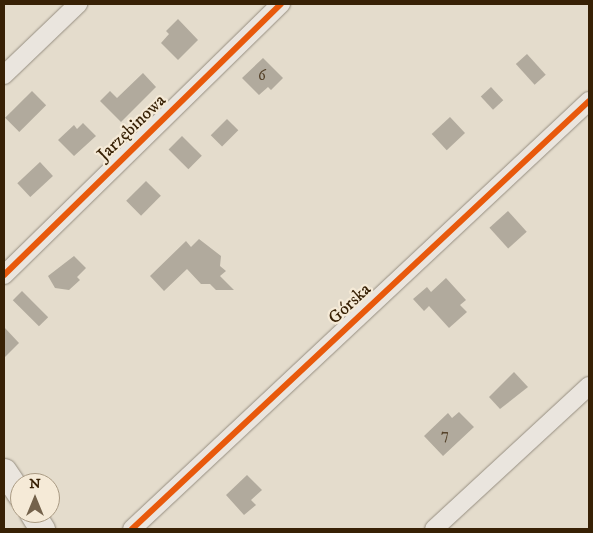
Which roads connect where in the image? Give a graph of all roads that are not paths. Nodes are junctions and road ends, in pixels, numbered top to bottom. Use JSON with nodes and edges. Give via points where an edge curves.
{"nodes":[{"id":1,"x":78,"y":4,"type":"edge"},
{"id":2,"x":281,"y":4,"type":"edge"},
{"id":3,"x":4,"y":75,"type":"edge"},
{"id":4,"x":589,"y":101,"type":"edge"},
{"id":5,"x":4,"y":274,"type":"edge"},
{"id":6,"x":589,"y":386,"type":"edge"},
{"id":7,"x":132,"y":529,"type":"edge"},
{"id":8,"x":434,"y":529,"type":"edge"}],
"edges":[{"from":1,"to":3,"type":"street"},
{"from":2,"to":5,"type":"street","name":"Jarzębinowa"},
{"from":4,"to":7,"type":"street","name":"Górska"},
{"from":6,"to":8,"type":"street"}]}
